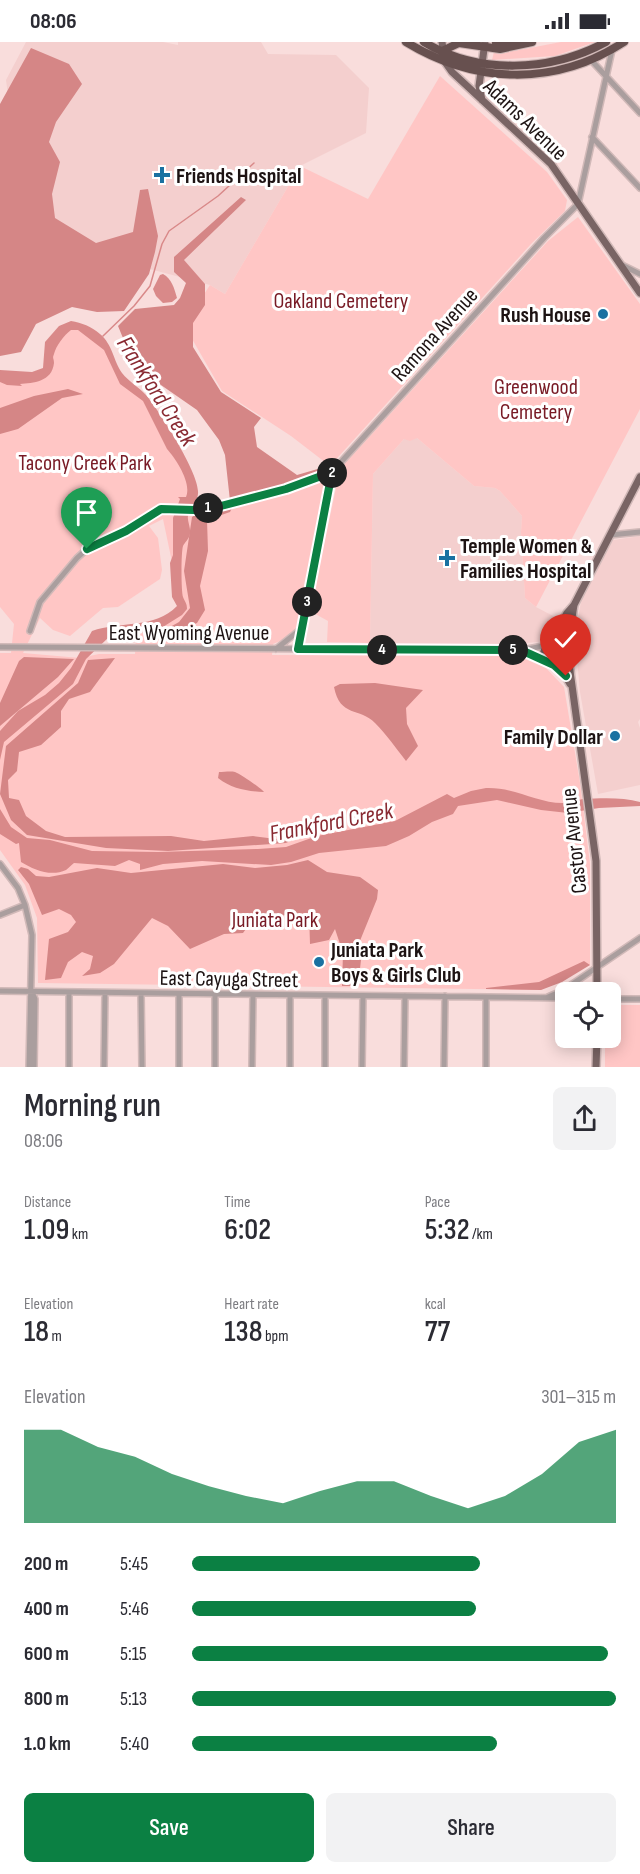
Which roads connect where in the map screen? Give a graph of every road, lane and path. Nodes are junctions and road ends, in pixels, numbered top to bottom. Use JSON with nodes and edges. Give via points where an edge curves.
{"nodes":[{"id":1,"x":406,"y":42,"type":"edge"},
{"id":2,"x":424,"y":42,"type":"edge"},
{"id":3,"x":442,"y":42,"type":"edge"},
{"id":4,"x":496,"y":42,"type":"edge"},
{"id":5,"x":533,"y":42,"type":"edge"},
{"id":6,"x":606,"y":42,"type":"edge"},
{"id":7,"x":624,"y":42,"type":"edge"},
{"id":8,"x":485,"y":45,"type":"edge"},
{"id":9,"x":612,"y":50,"type":"junction"},
{"id":10,"x":442,"y":51,"type":"junction"},
{"id":11,"x":591,"y":60,"type":"junction"},
{"id":12,"x":445,"y":62,"type":"junction"},
{"id":13,"x":483,"y":63,"type":"junction"},
{"id":14,"x":481,"y":72,"type":"junction"},
{"id":15,"x":606,"y":76,"type":"junction"},
{"id":16,"x":483,"y":102,"type":"junction"},
{"id":17,"x":640,"y":113,"type":"edge"},
{"id":18,"x":592,"y":137,"type":"junction"},
{"id":19,"x":640,"y":188,"type":"edge"},
{"id":20,"x":578,"y":204,"type":"junction"},
{"id":21,"x":620,"y":264,"type":"junction"},
{"id":22,"x":640,"y":274,"type":"edge"},
{"id":23,"x":640,"y":293,"type":"edge"},
{"id":24,"x":332,"y":472,"type":"junction"},
{"id":25,"x":640,"y":477,"type":"edge"},
{"id":26,"x":640,"y":532,"type":"edge"},
{"id":27,"x":610,"y":535,"type":"junction"},
{"id":28,"x":574,"y":605,"type":"junction"},
{"id":29,"x":302,"y":628,"type":"junction"},
{"id":30,"x":30,"y":631,"type":"dead end"},
{"id":31,"x":550,"y":644,"type":"junction"},
{"id":32,"x":0,"y":647,"type":"edge"},
{"id":33,"x":276,"y":649,"type":"junction"},
{"id":34,"x":298,"y":649,"type":"junction"},
{"id":35,"x":567,"y":649,"type":"junction"},
{"id":36,"x":521,"y":650,"type":"junction"},
{"id":37,"x":568,"y":657,"type":"junction"},
{"id":38,"x":551,"y":663,"type":"junction"},
{"id":39,"x":571,"y":686,"type":"junction"},
{"id":40,"x":0,"y":864,"type":"edge"},
{"id":41,"x":25,"y":904,"type":"junction"},
{"id":42,"x":0,"y":915,"type":"edge"},
{"id":43,"x":640,"y":938,"type":"edge"},
{"id":44,"x":597,"y":967,"type":"junction"},
{"id":45,"x":597,"y":982,"type":"edge"},
{"id":46,"x":0,"y":991,"type":"edge"},
{"id":47,"x":32,"y":992,"type":"junction"},
{"id":48,"x":69,"y":993,"type":"junction"},
{"id":49,"x":105,"y":993,"type":"junction"},
{"id":50,"x":141,"y":994,"type":"junction"},
{"id":51,"x":179,"y":994,"type":"junction"},
{"id":52,"x":215,"y":994,"type":"junction"},
{"id":53,"x":253,"y":995,"type":"junction"},
{"id":54,"x":290,"y":995,"type":"junction"},
{"id":55,"x":325,"y":996,"type":"junction"},
{"id":56,"x":363,"y":996,"type":"junction"},
{"id":57,"x":405,"y":996,"type":"junction"},
{"id":58,"x":445,"y":996,"type":"junction"},
{"id":59,"x":486,"y":997,"type":"junction"},
{"id":60,"x":545,"y":998,"type":"junction"},
{"id":61,"x":555,"y":998,"type":"edge"},
{"id":62,"x":621,"y":999,"type":"edge"},
{"id":63,"x":640,"y":999,"type":"edge"},
{"id":64,"x":597,"y":1048,"type":"edge"},
{"id":65,"x":28,"y":1067,"type":"edge"},
{"id":66,"x":34,"y":1067,"type":"edge"},
{"id":67,"x":69,"y":1067,"type":"edge"},
{"id":68,"x":104,"y":1067,"type":"edge"},
{"id":69,"x":142,"y":1067,"type":"edge"},
{"id":70,"x":179,"y":1067,"type":"edge"},
{"id":71,"x":214,"y":1067,"type":"edge"},
{"id":72,"x":252,"y":1067,"type":"edge"},
{"id":73,"x":290,"y":1067,"type":"edge"},
{"id":74,"x":325,"y":1067,"type":"edge"},
{"id":75,"x":362,"y":1067,"type":"edge"},
{"id":76,"x":404,"y":1067,"type":"edge"},
{"id":77,"x":444,"y":1067,"type":"edge"},
{"id":78,"x":486,"y":1067,"type":"edge"},
{"id":79,"x":596,"y":1067,"type":"edge"}],
"edges":[{"from":1,"to":12,"type":"highway"},
{"from":2,"to":10,"type":"highway"},
{"from":3,"to":10,"type":"main road"},
{"from":4,"to":5,"type":"highway"},
{"from":5,"to":8,"type":"highway","via":[[511,48]]},
{"from":6,"to":13,"type":"highway","via":[[573,57],[550,62],[519,66]]},
{"from":7,"to":9,"type":"highway"},
{"from":8,"to":10,"type":"highway","via":[[459,43]]},
{"from":8,"to":13,"type":"main road"},
{"from":9,"to":11,"type":"highway"},
{"from":9,"to":15,"type":"street"},
{"from":10,"to":12,"type":"main road"},
{"from":10,"to":13,"type":"highway"},
{"from":11,"to":14,"type":"highway","via":[[528,75]]},
{"from":11,"to":15,"type":"street"},
{"from":12,"to":14,"type":"highway"},
{"from":12,"to":16,"type":"main road","name":"Adams Avenue"},
{"from":13,"to":14,"type":"main road"},
{"from":14,"to":16,"type":"main road","via":[[479,90]]},
{"from":15,"to":17,"type":"street"},
{"from":15,"to":18,"type":"street"},
{"from":16,"to":20,"type":"main road","name":"Adams Avenue","via":[[551,164]]},
{"from":18,"to":19,"type":"street"},
{"from":18,"to":20,"type":"street"},
{"from":20,"to":21,"type":"main road","name":"Adams Avenue"},
{"from":20,"to":24,"type":"street","name":"Ramona Avenue"},
{"from":21,"to":22,"type":"street"},
{"from":21,"to":23,"type":"main road","name":"Adams Avenue"},
{"from":24,"to":29,"type":"street"},
{"from":24,"to":30,"type":"street","via":[[213,508],[154,512],[77,558],[40,602]]},
{"from":25,"to":27,"type":"main road"},
{"from":26,"to":27,"type":"street"},
{"from":27,"to":28,"type":"main road"},
{"from":28,"to":31,"type":"main road"},
{"from":28,"to":35,"type":"main road"},
{"from":29,"to":33,"type":"street"},
{"from":29,"to":34,"type":"street"},
{"from":31,"to":35,"type":"main road","via":[[559,642]]},
{"from":31,"to":36,"type":"street","name":"East Wyoming Avenue"},
{"from":31,"to":38,"type":"main road","via":[[544,651]]},
{"from":32,"to":33,"type":"street","name":"East Wyoming Avenue"},
{"from":33,"to":34,"type":"street","name":"East Wyoming Avenue"},
{"from":34,"to":36,"type":"street","name":"East Wyoming Avenue"},
{"from":35,"to":37,"type":"main road"},
{"from":36,"to":38,"type":"street","name":"East Wyoming Avenue"},
{"from":37,"to":38,"type":"main road","via":[[562,663]]},
{"from":37,"to":39,"type":"main road","name":"Castor Avenue"},
{"from":38,"to":39,"type":"main road","via":[[563,672]]},
{"from":39,"to":44,"type":"main road","name":"Castor Avenue","via":[[596,861]]},
{"from":40,"to":41,"type":"street"},
{"from":41,"to":42,"type":"street"},
{"from":41,"to":47,"type":"street","via":[[32,935]]},
{"from":43,"to":44,"type":"street"},
{"from":44,"to":45,"type":"main road","name":"Castor Avenue"},
{"from":44,"to":60,"type":"street"},
{"from":46,"to":47,"type":"street","name":"East Cayuga Street"},
{"from":47,"to":48,"type":"street","name":"East Cayuga Street"},
{"from":47,"to":65,"type":"street"},
{"from":47,"to":66,"type":"street"},
{"from":48,"to":49,"type":"street","name":"East Cayuga Street"},
{"from":48,"to":67,"type":"street"},
{"from":49,"to":50,"type":"street","name":"East Cayuga Street"},
{"from":49,"to":68,"type":"street"},
{"from":50,"to":51,"type":"street","name":"East Cayuga Street"},
{"from":50,"to":69,"type":"street"},
{"from":51,"to":52,"type":"street","name":"East Cayuga Street"},
{"from":51,"to":70,"type":"street"},
{"from":52,"to":53,"type":"street","name":"East Cayuga Street"},
{"from":52,"to":71,"type":"street"},
{"from":53,"to":54,"type":"street","name":"East Cayuga Street"},
{"from":53,"to":72,"type":"street"},
{"from":54,"to":55,"type":"street","name":"East Cayuga Street"},
{"from":54,"to":73,"type":"street"},
{"from":55,"to":56,"type":"street","name":"East Cayuga Street"},
{"from":55,"to":74,"type":"street"},
{"from":56,"to":57,"type":"street","name":"East Cayuga Street"},
{"from":56,"to":75,"type":"street"},
{"from":57,"to":58,"type":"street","name":"East Cayuga Street"},
{"from":57,"to":76,"type":"street"},
{"from":58,"to":59,"type":"street","name":"East Cayuga Street"},
{"from":58,"to":77,"type":"street"},
{"from":59,"to":60,"type":"street","name":"East Cayuga Street"},
{"from":59,"to":78,"type":"street"},
{"from":60,"to":61,"type":"street","name":"East Cayuga Street"},
{"from":62,"to":63,"type":"street"},
{"from":64,"to":79,"type":"main road"}]}
